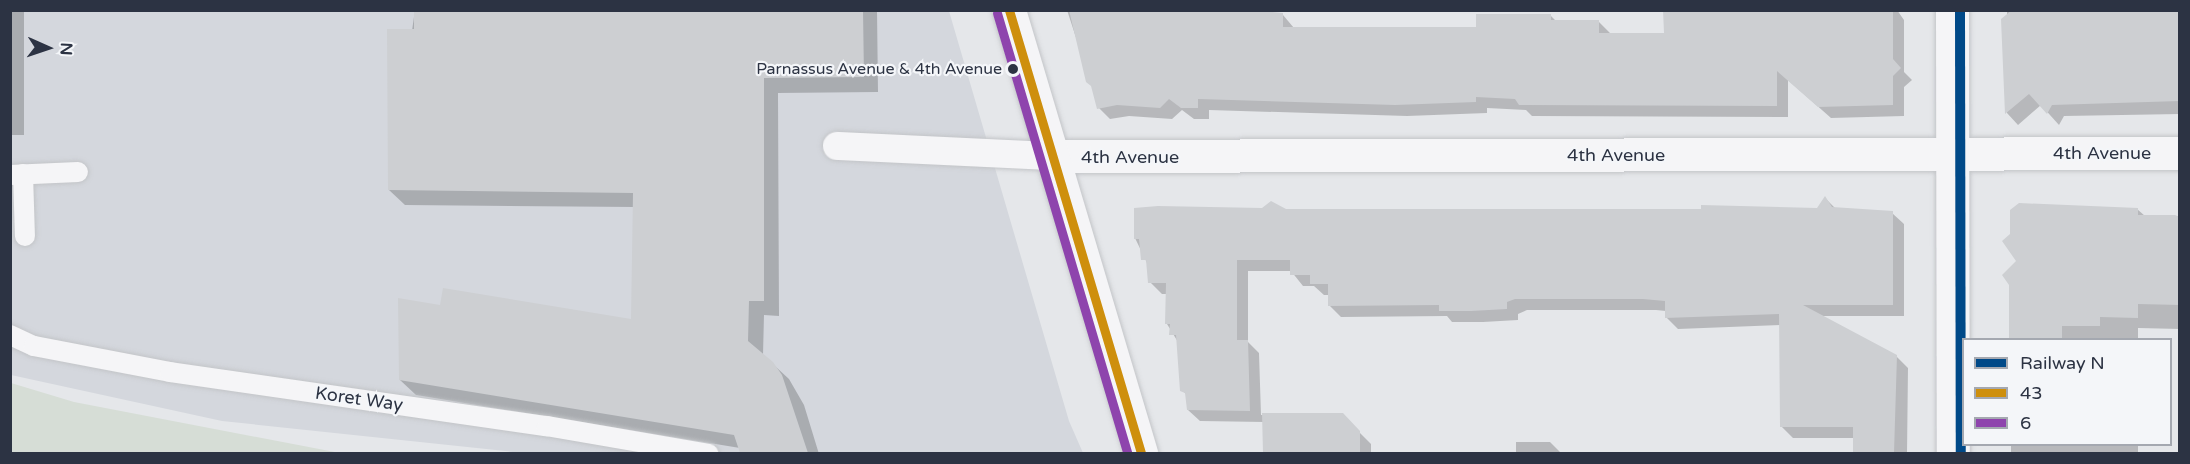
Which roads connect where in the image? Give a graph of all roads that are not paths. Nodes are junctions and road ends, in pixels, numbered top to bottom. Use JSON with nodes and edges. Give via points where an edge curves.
{"nodes":[{"id":1,"x":1009,"y":10,"type":"edge"},
{"id":2,"x":1952,"y":10,"type":"edge"},
{"id":3,"x":837,"y":146,"type":"dead end"},
{"id":4,"x":1952,"y":153,"type":"junction"},
{"id":5,"x":2180,"y":153,"type":"edge"},
{"id":6,"x":1052,"y":156,"type":"junction"},
{"id":7,"x":78,"y":172,"type":"dead end"},
{"id":8,"x":17,"y":174,"type":"edge"},
{"id":9,"x":25,"y":236,"type":"dead end"},
{"id":10,"x":10,"y":335,"type":"edge"},
{"id":11,"x":709,"y":453,"type":"edge"},
{"id":12,"x":1141,"y":453,"type":"edge"},
{"id":13,"x":1953,"y":453,"type":"edge"}],
"edges":[{"from":1,"to":6,"type":"street"},
{"from":2,"to":4,"type":"street"},
{"from":3,"to":6,"type":"street"},
{"from":4,"to":5,"type":"street","name":"4th Avenue"},
{"from":4,"to":6,"type":"street","name":"4th Avenue"},
{"from":4,"to":13,"type":"street"},
{"from":6,"to":12,"type":"street"},
{"from":7,"to":8,"type":"lane"},
{"from":8,"to":9,"type":"lane"},
{"from":10,"to":11,"type":"lane","name":"Koret Way","via":[[34,346],[170,372]]}]}
